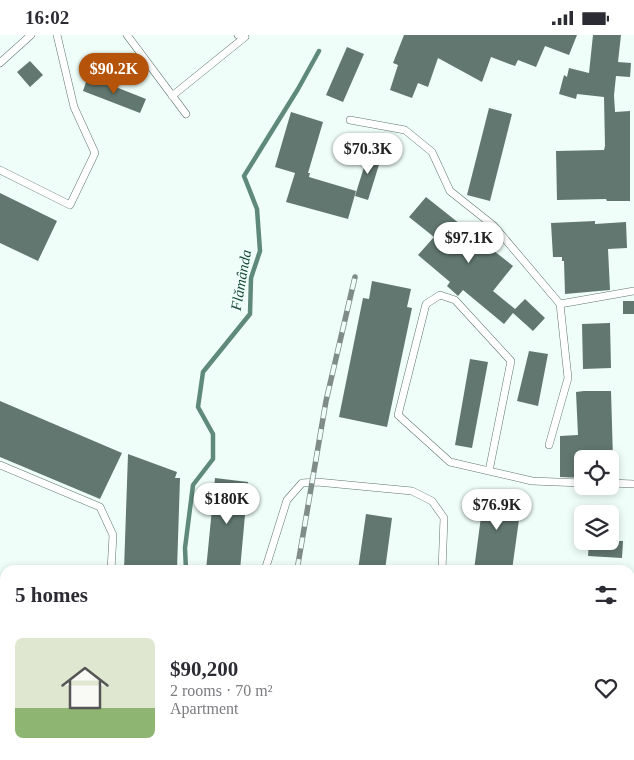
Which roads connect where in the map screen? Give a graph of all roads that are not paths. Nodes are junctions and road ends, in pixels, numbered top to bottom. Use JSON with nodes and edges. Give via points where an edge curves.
{"nodes":[{"id":1,"x":31,"y":35,"type":"edge"},
{"id":2,"x":57,"y":35,"type":"edge"},
{"id":3,"x":127,"y":35,"type":"edge"},
{"id":4,"x":238,"y":35,"type":"edge"},
{"id":5,"x":0,"y":63,"type":"edge"},
{"id":6,"x":172,"y":96,"type":"junction"},
{"id":7,"x":186,"y":115,"type":"dead end"},
{"id":8,"x":350,"y":120,"type":"dead end"},
{"id":9,"x":0,"y":170,"type":"edge"},
{"id":10,"x":634,"y":291,"type":"edge"},
{"id":11,"x":560,"y":304,"type":"junction"},
{"id":12,"x":549,"y":445,"type":"dead end"},
{"id":13,"x":0,"y":465,"type":"edge"},
{"id":14,"x":490,"y":471,"type":"junction"},
{"id":15,"x":574,"y":483,"type":"edge"},
{"id":16,"x":619,"y":483,"type":"edge"},
{"id":17,"x":634,"y":484,"type":"edge"},
{"id":18,"x":111,"y":565,"type":"edge"},
{"id":19,"x":267,"y":565,"type":"edge"},
{"id":20,"x":442,"y":565,"type":"edge"}],
"edges":[{"from":1,"to":5,"type":"lane"},
{"from":2,"to":9,"type":"lane","via":[[74,107],[95,153],[70,205]]},
{"from":3,"to":6,"type":"lane"},
{"from":4,"to":6,"type":"lane","via":[[245,37]]},
{"from":6,"to":7,"type":"lane"},
{"from":8,"to":11,"type":"lane","via":[[405,130],[432,152],[450,191],[494,227]]},
{"from":10,"to":11,"type":"lane"},
{"from":11,"to":12,"type":"lane","via":[[568,378]]},
{"from":13,"to":18,"type":"lane","via":[[100,507],[113,535]]},
{"from":14,"to":14,"type":"lane","via":[[511,361],[455,300],[440,295],[426,304],[398,415],[450,462]]},
{"from":14,"to":15,"type":"lane","via":[[532,481]]},
{"from":16,"to":17,"type":"lane"},
{"from":19,"to":20,"type":"lane","via":[[287,500],[302,483],[317,482],[412,491],[432,501],[444,518]]}]}
